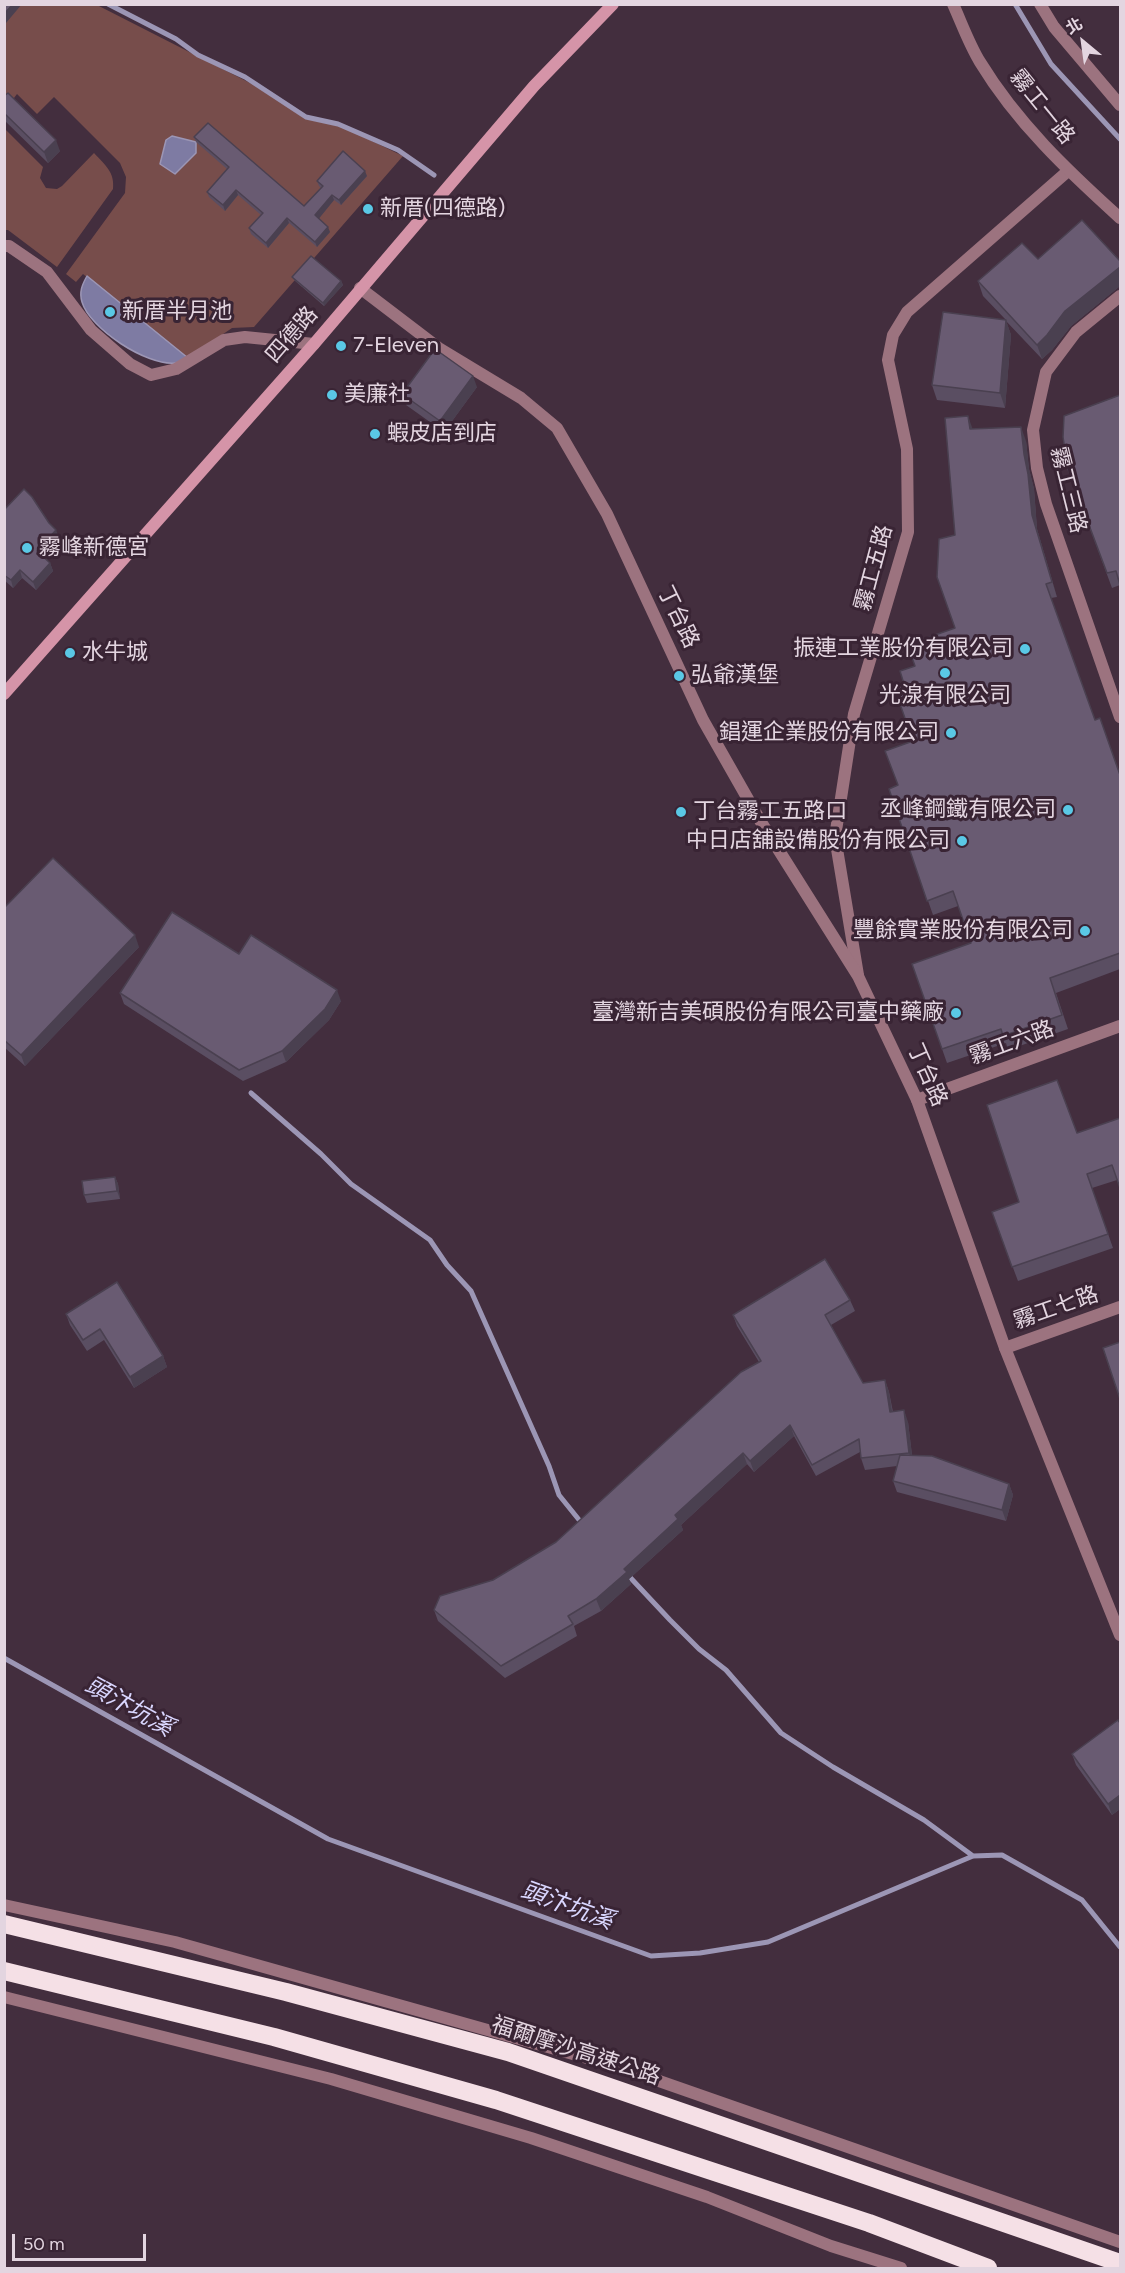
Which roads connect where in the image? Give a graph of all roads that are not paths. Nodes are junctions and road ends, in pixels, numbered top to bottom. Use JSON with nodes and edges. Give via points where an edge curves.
{"nodes":[{"id":1,"x":613,"y":4,"type":"edge"},
{"id":2,"x":953,"y":4,"type":"edge"},
{"id":3,"x":1040,"y":4,"type":"edge"},
{"id":4,"x":1120,"y":105,"type":"edge"},
{"id":5,"x":1068,"y":171,"type":"junction"},
{"id":6,"x":1120,"y":218,"type":"edge"},
{"id":7,"x":4,"y":246,"type":"edge"},
{"id":8,"x":360,"y":288,"type":"junction"},
{"id":9,"x":1120,"y":296,"type":"edge"},
{"id":10,"x":314,"y":344,"type":"junction"},
{"id":11,"x":4,"y":694,"type":"edge"},
{"id":12,"x":1120,"y":717,"type":"edge"},
{"id":13,"x":858,"y":976,"type":"junction"},
{"id":14,"x":1120,"y":1026,"type":"edge"},
{"id":15,"x":917,"y":1100,"type":"junction"},
{"id":16,"x":1120,"y":1307,"type":"edge"},
{"id":17,"x":1005,"y":1348,"type":"junction"},
{"id":18,"x":1120,"y":1635,"type":"edge"},
{"id":19,"x":4,"y":1905,"type":"edge"},
{"id":20,"x":4,"y":1924,"type":"edge"},
{"id":21,"x":4,"y":1971,"type":"edge"},
{"id":22,"x":4,"y":1998,"type":"edge"},
{"id":23,"x":1120,"y":2242,"type":"edge"},
{"id":24,"x":968,"y":2263,"type":"edge"},
{"id":25,"x":1120,"y":2263,"type":"edge"},
{"id":26,"x":901,"y":2268,"type":"edge"},
{"id":27,"x":988,"y":2268,"type":"edge"}],
"edges":[{"from":1,"to":8,"type":"main road","name":"四德路","via":[[534,86]]},
{"from":2,"to":5,"type":"street","name":"霧工一路","via":[[980,62],[1020,119]]},
{"from":3,"to":4,"type":"street","via":[[1054,27]]},
{"from":5,"to":6,"type":"street","name":"霧工一路"},
{"from":5,"to":13,"type":"street","name":"霧工五路","via":[[907,312],[893,335],[888,360],[907,448],[908,532],[854,714],[835,837]]},
{"from":7,"to":10,"type":"street","via":[[47,272],[91,330],[130,364],[151,375],[176,369],[224,340],[245,336]]},
{"from":8,"to":10,"type":"main road","name":"四德路"},
{"from":8,"to":13,"type":"street","name":"丁台路","via":[[440,349],[521,398],[557,428],[607,514],[703,720],[761,822]]},
{"from":9,"to":12,"type":"street","name":"霧工三路","via":[[1076,332],[1046,372],[1034,430],[1037,468],[1046,504]]},
{"from":10,"to":11,"type":"main road","name":"四德路"},
{"from":13,"to":15,"type":"street","name":"丁台路"},
{"from":14,"to":15,"type":"street","name":"霧工六路"},
{"from":15,"to":17,"type":"street","name":"丁台路"},
{"from":16,"to":17,"type":"street","name":"霧工七路"},
{"from":17,"to":18,"type":"street","name":"丁台路"},
{"from":19,"to":23,"type":"street","via":[[175,1942],[620,2067]]},
{"from":20,"to":25,"type":"highway","name":"福爾摩沙高速公路","via":[[286,1992],[508,2052]]},
{"from":21,"to":24,"type":"highway","via":[[274,2037],[496,2100],[869,2223]]},
{"from":22,"to":26,"type":"street","via":[[331,2079],[531,2138]]},
{"from":24,"to":27,"type":"highway"}]}
